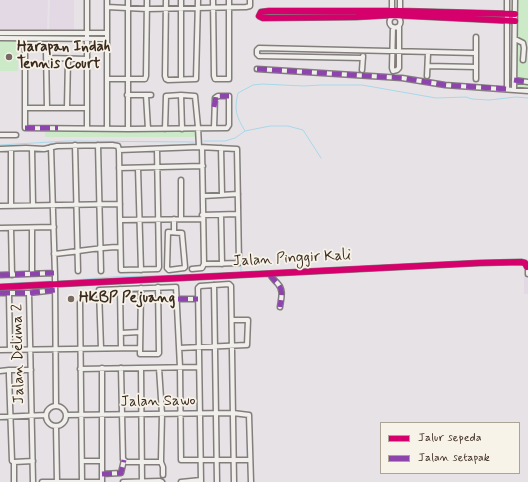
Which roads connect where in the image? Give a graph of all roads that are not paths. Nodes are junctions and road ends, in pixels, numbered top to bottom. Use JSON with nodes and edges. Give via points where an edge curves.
{"nodes":[{"id":1,"x":87,"y":0,"type":"edge"},
{"id":2,"x":107,"y":0,"type":"edge"},
{"id":3,"x":128,"y":0,"type":"edge"},
{"id":4,"x":147,"y":0,"type":"edge"},
{"id":5,"x":166,"y":0,"type":"edge"},
{"id":6,"x":181,"y":0,"type":"edge"},
{"id":7,"x":198,"y":0,"type":"edge"},
{"id":8,"x":214,"y":0,"type":"edge"},
{"id":9,"x":229,"y":0,"type":"edge"},
{"id":10,"x":250,"y":0,"type":"edge"},
{"id":11,"x":392,"y":0,"type":"edge"},
{"id":12,"x":400,"y":0,"type":"edge"},
{"id":13,"x":507,"y":0,"type":"edge"},
{"id":14,"x":515,"y":0,"type":"edge"},
{"id":15,"x":107,"y":7,"type":"junction"},
{"id":16,"x":128,"y":8,"type":"junction"},
{"id":17,"x":166,"y":8,"type":"junction"},
{"id":18,"x":181,"y":8,"type":"junction"},
{"id":19,"x":198,"y":8,"type":"junction"},
{"id":20,"x":214,"y":8,"type":"junction"},
{"id":21,"x":229,"y":8,"type":"junction"},
{"id":22,"x":148,"y":9,"type":"junction"},
{"id":23,"x":400,"y":13,"type":"junction"},
{"id":24,"x":507,"y":14,"type":"junction"},
{"id":25,"x":515,"y":14,"type":"junction"},
{"id":26,"x":392,"y":15,"type":"junction"},
{"id":27,"x":507,"y":20,"type":"junction"},
{"id":28,"x":401,"y":21,"type":"junction"},
{"id":29,"x":515,"y":21,"type":"junction"},
{"id":30,"x":399,"y":26,"type":"junction"},
{"id":31,"x":393,"y":27,"type":"junction"},
{"id":32,"x":0,"y":33,"type":"edge"},
{"id":33,"x":107,"y":33,"type":"junction"},
{"id":34,"x":87,"y":34,"type":"junction"},
{"id":35,"x":476,"y":37,"type":"dead end"},
{"id":36,"x":0,"y":38,"type":"edge"},
{"id":37,"x":25,"y":39,"type":"junction"},
{"id":38,"x":107,"y":39,"type":"junction"},
{"id":39,"x":515,"y":39,"type":"junction"},
{"id":40,"x":87,"y":40,"type":"junction"},
{"id":41,"x":393,"y":40,"type":"junction"},
{"id":42,"x":399,"y":40,"type":"junction"},
{"id":43,"x":523,"y":43,"type":"junction"},
{"id":44,"x":528,"y":45,"type":"edge"},
{"id":45,"x":46,"y":51,"type":"dead end"},
{"id":46,"x":363,"y":51,"type":"junction"},
{"id":47,"x":392,"y":51,"type":"junction"},
{"id":48,"x":399,"y":51,"type":"junction"},
{"id":49,"x":428,"y":53,"type":"junction"},
{"id":50,"x":476,"y":53,"type":"junction"},
{"id":51,"x":47,"y":58,"type":"junction"},
{"id":52,"x":363,"y":58,"type":"junction"},
{"id":53,"x":68,"y":59,"type":"junction"},
{"id":54,"x":87,"y":59,"type":"junction"},
{"id":55,"x":523,"y":60,"type":"dead end"},
{"id":56,"x":428,"y":66,"type":"junction"},
{"id":57,"x":476,"y":67,"type":"junction"},
{"id":58,"x":257,"y":69,"type":"dead end"},
{"id":59,"x":362,"y":70,"type":"dead end"},
{"id":60,"x":428,"y":76,"type":"dead end"},
{"id":61,"x":107,"y":79,"type":"junction"},
{"id":62,"x":127,"y":79,"type":"junction"},
{"id":63,"x":181,"y":79,"type":"junction"},
{"id":64,"x":476,"y":79,"type":"dead end"},
{"id":65,"x":514,"y":80,"type":"junction"},
{"id":66,"x":528,"y":82,"type":"edge"},
{"id":67,"x":507,"y":89,"type":"junction"},
{"id":68,"x":514,"y":89,"type":"junction"},
{"id":69,"x":528,"y":91,"type":"edge"},
{"id":70,"x":127,"y":95,"type":"junction"},
{"id":71,"x":146,"y":95,"type":"junction"},
{"id":72,"x":151,"y":95,"type":"dead end"},
{"id":73,"x":181,"y":95,"type":"junction"},
{"id":74,"x":25,"y":108,"type":"junction"},
{"id":75,"x":47,"y":108,"type":"junction"},
{"id":76,"x":67,"y":108,"type":"junction"},
{"id":77,"x":87,"y":108,"type":"junction"},
{"id":78,"x":87,"y":128,"type":"junction"},
{"id":79,"x":107,"y":128,"type":"junction"},
{"id":80,"x":214,"y":128,"type":"junction"},
{"id":81,"x":128,"y":129,"type":"junction"},
{"id":82,"x":148,"y":129,"type":"junction"},
{"id":83,"x":165,"y":129,"type":"junction"},
{"id":84,"x":182,"y":129,"type":"junction"},
{"id":85,"x":198,"y":129,"type":"junction"},
{"id":86,"x":0,"y":135,"type":"edge"},
{"id":87,"x":16,"y":135,"type":"dead end"},
{"id":88,"x":76,"y":145,"type":"junction"},
{"id":89,"x":98,"y":145,"type":"junction"},
{"id":90,"x":200,"y":146,"type":"junction"},
{"id":91,"x":51,"y":147,"type":"junction"},
{"id":92,"x":221,"y":148,"type":"junction"},
{"id":93,"x":0,"y":149,"type":"edge"},
{"id":94,"x":11,"y":149,"type":"junction"},
{"id":95,"x":32,"y":149,"type":"junction"},
{"id":96,"x":158,"y":149,"type":"junction"},
{"id":97,"x":120,"y":150,"type":"junction"},
{"id":98,"x":203,"y":166,"type":"junction"},
{"id":99,"x":158,"y":167,"type":"junction"},
{"id":100,"x":119,"y":168,"type":"junction"},
{"id":101,"x":138,"y":168,"type":"junction"},
{"id":102,"x":181,"y":180,"type":"dead end"},
{"id":103,"x":238,"y":194,"type":"junction"},
{"id":104,"x":222,"y":195,"type":"junction"},
{"id":105,"x":203,"y":196,"type":"junction"},
{"id":106,"x":76,"y":204,"type":"junction"},
{"id":107,"x":99,"y":204,"type":"junction"},
{"id":108,"x":120,"y":204,"type":"junction"},
{"id":109,"x":33,"y":205,"type":"junction"},
{"id":110,"x":53,"y":205,"type":"junction"},
{"id":111,"x":0,"y":206,"type":"edge"},
{"id":112,"x":12,"y":206,"type":"junction"},
{"id":113,"x":221,"y":214,"type":"junction"},
{"id":114,"x":238,"y":214,"type":"junction"},
{"id":115,"x":202,"y":217,"type":"junction"},
{"id":116,"x":174,"y":219,"type":"junction"},
{"id":117,"x":181,"y":219,"type":"junction"},
{"id":118,"x":120,"y":220,"type":"junction"},
{"id":119,"x":140,"y":220,"type":"junction"},
{"id":120,"x":159,"y":220,"type":"junction"},
{"id":121,"x":54,"y":227,"type":"junction"},
{"id":122,"x":0,"y":228,"type":"edge"},
{"id":123,"x":11,"y":228,"type":"junction"},
{"id":124,"x":32,"y":228,"type":"junction"},
{"id":125,"x":174,"y":232,"type":"junction"},
{"id":126,"x":100,"y":247,"type":"junction"},
{"id":127,"x":120,"y":247,"type":"junction"},
{"id":128,"x":77,"y":252,"type":"junction"},
{"id":129,"x":54,"y":254,"type":"junction"},
{"id":130,"x":204,"y":264,"type":"junction"},
{"id":131,"x":222,"y":264,"type":"junction"},
{"id":132,"x":528,"y":268,"type":"edge"},
{"id":133,"x":192,"y":269,"type":"dead end"},
{"id":134,"x":141,"y":270,"type":"junction"},
{"id":135,"x":78,"y":271,"type":"dead end"},
{"id":136,"x":101,"y":271,"type":"dead end"},
{"id":137,"x":32,"y":274,"type":"junction"},
{"id":138,"x":270,"y":274,"type":"junction"},
{"id":139,"x":528,"y":274,"type":"edge"},
{"id":140,"x":0,"y":275,"type":"edge"},
{"id":141,"x":12,"y":275,"type":"junction"},
{"id":142,"x":55,"y":279,"type":"junction"},
{"id":143,"x":214,"y":286,"type":"junction"},
{"id":144,"x":0,"y":287,"type":"edge"},
{"id":145,"x":158,"y":287,"type":"junction"},
{"id":146,"x":140,"y":288,"type":"junction"},
{"id":147,"x":120,"y":289,"type":"junction"},
{"id":148,"x":55,"y":290,"type":"junction"},
{"id":149,"x":0,"y":293,"type":"edge"},
{"id":150,"x":9,"y":293,"type":"junction"},
{"id":151,"x":29,"y":293,"type":"junction"},
{"id":152,"x":178,"y":299,"type":"junction"},
{"id":153,"x":198,"y":299,"type":"junction"},
{"id":154,"x":80,"y":303,"type":"dead end"},
{"id":155,"x":280,"y":307,"type":"dead end"},
{"id":156,"x":232,"y":320,"type":"junction"},
{"id":157,"x":140,"y":332,"type":"junction"},
{"id":158,"x":120,"y":333,"type":"junction"},
{"id":159,"x":232,"y":346,"type":"junction"},
{"id":160,"x":198,"y":347,"type":"junction"},
{"id":161,"x":215,"y":347,"type":"junction"},
{"id":162,"x":80,"y":348,"type":"junction"},
{"id":163,"x":101,"y":348,"type":"junction"},
{"id":164,"x":120,"y":348,"type":"junction"},
{"id":165,"x":140,"y":348,"type":"junction"},
{"id":166,"x":179,"y":348,"type":"junction"},
{"id":167,"x":30,"y":349,"type":"junction"},
{"id":168,"x":56,"y":349,"type":"junction"},
{"id":169,"x":0,"y":350,"type":"edge"},
{"id":170,"x":10,"y":350,"type":"junction"},
{"id":171,"x":198,"y":367,"type":"junction"},
{"id":172,"x":102,"y":368,"type":"junction"},
{"id":173,"x":121,"y":368,"type":"junction"},
{"id":174,"x":141,"y":368,"type":"junction"},
{"id":175,"x":159,"y":368,"type":"junction"},
{"id":176,"x":180,"y":368,"type":"junction"},
{"id":177,"x":80,"y":369,"type":"junction"},
{"id":178,"x":9,"y":370,"type":"junction"},
{"id":179,"x":31,"y":370,"type":"junction"},
{"id":180,"x":0,"y":371,"type":"edge"},
{"id":181,"x":56,"y":406,"type":"junction"},
{"id":182,"x":180,"y":413,"type":"junction"},
{"id":183,"x":200,"y":413,"type":"junction"},
{"id":184,"x":217,"y":413,"type":"junction"},
{"id":185,"x":233,"y":413,"type":"junction"},
{"id":186,"x":102,"y":414,"type":"junction"},
{"id":187,"x":122,"y":414,"type":"junction"},
{"id":188,"x":142,"y":414,"type":"junction"},
{"id":189,"x":162,"y":414,"type":"junction"},
{"id":190,"x":66,"y":415,"type":"junction"},
{"id":191,"x":81,"y":415,"type":"junction"},
{"id":192,"x":0,"y":416,"type":"edge"},
{"id":193,"x":10,"y":416,"type":"junction"},
{"id":194,"x":32,"y":416,"type":"junction"},
{"id":195,"x":46,"y":416,"type":"junction"},
{"id":196,"x":56,"y":426,"type":"junction"},
{"id":197,"x":124,"y":460,"type":"junction"},
{"id":198,"x":201,"y":460,"type":"junction"},
{"id":199,"x":217,"y":460,"type":"junction"},
{"id":200,"x":234,"y":460,"type":"junction"},
{"id":201,"x":250,"y":460,"type":"junction"},
{"id":202,"x":33,"y":461,"type":"junction"},
{"id":203,"x":82,"y":461,"type":"junction"},
{"id":204,"x":102,"y":461,"type":"junction"},
{"id":205,"x":14,"y":462,"type":"junction"},
{"id":206,"x":142,"y":462,"type":"junction"},
{"id":207,"x":161,"y":462,"type":"junction"},
{"id":208,"x":102,"y":474,"type":"junction"},
{"id":209,"x":163,"y":475,"type":"dead end"},
{"id":210,"x":142,"y":481,"type":"edge"},
{"id":211,"x":201,"y":481,"type":"edge"},
{"id":212,"x":14,"y":482,"type":"edge"},
{"id":213,"x":34,"y":482,"type":"edge"},
{"id":214,"x":42,"y":482,"type":"edge"},
{"id":215,"x":57,"y":482,"type":"edge"},
{"id":216,"x":82,"y":482,"type":"edge"},
{"id":217,"x":102,"y":482,"type":"edge"},
{"id":218,"x":123,"y":482,"type":"edge"},
{"id":219,"x":162,"y":482,"type":"edge"},
{"id":220,"x":181,"y":482,"type":"edge"},
{"id":221,"x":217,"y":482,"type":"edge"},
{"id":222,"x":234,"y":482,"type":"edge"},
{"id":223,"x":251,"y":482,"type":"edge"}],
"edges":[{"from":1,"to":34,"type":"street"},
{"from":2,"to":15,"type":"street"},
{"from":3,"to":16,"type":"street"},
{"from":4,"to":22,"type":"street"},
{"from":5,"to":17,"type":"street"},
{"from":6,"to":18,"type":"street"},
{"from":7,"to":19,"type":"street"},
{"from":8,"to":20,"type":"street"},
{"from":9,"to":21,"type":"street"},
{"from":10,"to":21,"type":"street","via":[[248,7]]},
{"from":11,"to":26,"type":"street"},
{"from":12,"to":23,"type":"street"},
{"from":13,"to":24,"type":"street"},
{"from":14,"to":25,"type":"street"},
{"from":15,"to":16,"type":"street"},
{"from":15,"to":33,"type":"street"},
{"from":16,"to":22,"type":"street"},
{"from":16,"to":62,"type":"street"},
{"from":17,"to":18,"type":"street"},
{"from":17,"to":22,"type":"street"},
{"from":17,"to":63,"type":"street","via":[[165,76],[168,80]]},
{"from":18,"to":19,"type":"street"},
{"from":18,"to":63,"type":"street"},
{"from":19,"to":20,"type":"street"},
{"from":19,"to":63,"type":"street","via":[[197,77],[193,80]]},
{"from":20,"to":21,"type":"street"},
{"from":20,"to":21,"type":"street","via":[[214,78],[228,79]]},
{"from":22,"to":62,"type":"street","via":[[146,76],[144,79]]},
{"from":23,"to":24,"type":"street"},
{"from":23,"to":26,"type":"street"},
{"from":23,"to":27,"type":"street"},
{"from":23,"to":28,"type":"street"},
{"from":24,"to":25,"type":"street"},
{"from":24,"to":27,"type":"street"},
{"from":25,"to":29,"type":"street"},
{"from":26,"to":26,"type":"street","via":[[263,18],[259,16],[261,12],[269,11]]},
{"from":26,"to":28,"type":"street"},
{"from":26,"to":31,"type":"street","via":[[390,23]]},
{"from":27,"to":29,"type":"street"},
{"from":27,"to":67,"type":"street"},
{"from":28,"to":30,"type":"street"},
{"from":29,"to":39,"type":"street"},
{"from":30,"to":31,"type":"street"},
{"from":30,"to":42,"type":"street"},
{"from":31,"to":41,"type":"street"},
{"from":32,"to":34,"type":"street"},
{"from":33,"to":34,"type":"street"},
{"from":33,"to":38,"type":"street"},
{"from":34,"to":40,"type":"street"},
{"from":35,"to":50,"type":"street"},
{"from":36,"to":37,"type":"street"},
{"from":37,"to":40,"type":"street"},
{"from":37,"to":74,"type":"street"},
{"from":38,"to":40,"type":"street"},
{"from":38,"to":61,"type":"street"},
{"from":39,"to":43,"type":"street"},
{"from":39,"to":65,"type":"street"},
{"from":40,"to":54,"type":"street"},
{"from":41,"to":42,"type":"street"},
{"from":41,"to":47,"type":"street"},
{"from":42,"to":48,"type":"street"},
{"from":43,"to":44,"type":"street"},
{"from":43,"to":55,"type":"street"},
{"from":45,"to":51,"type":"street"},
{"from":46,"to":47,"type":"street"},
{"from":46,"to":52,"type":"street"},
{"from":46,"to":52,"type":"street","via":[[259,48],[257,50],[259,56]]},
{"from":47,"to":48,"type":"street"},
{"from":47,"to":48,"type":"street","via":[[392,68],[395,71],[399,68]]},
{"from":48,"to":49,"type":"street"},
{"from":49,"to":50,"type":"street"},
{"from":49,"to":56,"type":"street"},
{"from":50,"to":57,"type":"street"},
{"from":51,"to":53,"type":"street"},
{"from":51,"to":75,"type":"street"},
{"from":52,"to":59,"type":"street"},
{"from":53,"to":54,"type":"street"},
{"from":53,"to":76,"type":"street"},
{"from":54,"to":77,"type":"street"},
{"from":56,"to":57,"type":"street"},
{"from":56,"to":60,"type":"street"},
{"from":57,"to":64,"type":"street"},
{"from":58,"to":67,"type":"street","via":[[402,78],[455,86]]},
{"from":61,"to":62,"type":"street"},
{"from":61,"to":79,"type":"street"},
{"from":62,"to":70,"type":"street"},
{"from":65,"to":66,"type":"street"},
{"from":65,"to":68,"type":"street"},
{"from":67,"to":68,"type":"street"},
{"from":68,"to":69,"type":"street"},
{"from":70,"to":71,"type":"street"},
{"from":70,"to":81,"type":"street"},
{"from":71,"to":72,"type":"street"},
{"from":71,"to":82,"type":"street"},
{"from":73,"to":83,"type":"street","via":[[165,98]]},
{"from":73,"to":84,"type":"street"},
{"from":73,"to":85,"type":"street","via":[[194,95]]},
{"from":74,"to":75,"type":"street"},
{"from":74,"to":78,"type":"street","via":[[25,128]]},
{"from":75,"to":76,"type":"street"},
{"from":76,"to":77,"type":"street"},
{"from":77,"to":78,"type":"street"},
{"from":78,"to":79,"type":"street"},
{"from":79,"to":81,"type":"street"},
{"from":80,"to":80,"type":"street","via":[[229,127],[229,96],[215,98]]},
{"from":80,"to":85,"type":"street"},
{"from":81,"to":82,"type":"street"},
{"from":82,"to":83,"type":"street"},
{"from":83,"to":84,"type":"street"},
{"from":84,"to":85,"type":"street"},
{"from":85,"to":90,"type":"street"},
{"from":86,"to":87,"type":"street"},
{"from":88,"to":89,"type":"street"},
{"from":88,"to":91,"type":"street"},
{"from":88,"to":106,"type":"street"},
{"from":89,"to":97,"type":"street","via":[[118,146]]},
{"from":89,"to":107,"type":"street"},
{"from":90,"to":92,"type":"street"},
{"from":90,"to":96,"type":"street"},
{"from":90,"to":98,"type":"street"},
{"from":91,"to":95,"type":"street"},
{"from":91,"to":110,"type":"street"},
{"from":92,"to":103,"type":"street","via":[[237,149]]},
{"from":92,"to":104,"type":"street"},
{"from":93,"to":94,"type":"street"},
{"from":94,"to":95,"type":"street"},
{"from":94,"to":112,"type":"street"},
{"from":95,"to":109,"type":"street"},
{"from":96,"to":97,"type":"street"},
{"from":96,"to":99,"type":"street"},
{"from":97,"to":100,"type":"street"},
{"from":98,"to":99,"type":"street"},
{"from":98,"to":105,"type":"street"},
{"from":99,"to":101,"type":"street"},
{"from":99,"to":120,"type":"street"},
{"from":100,"to":101,"type":"street"},
{"from":100,"to":108,"type":"street"},
{"from":101,"to":119,"type":"street"},
{"from":102,"to":117,"type":"street"},
{"from":103,"to":104,"type":"street"},
{"from":103,"to":114,"type":"street"},
{"from":104,"to":105,"type":"street"},
{"from":105,"to":115,"type":"street"},
{"from":106,"to":107,"type":"street"},
{"from":106,"to":110,"type":"street"},
{"from":106,"to":128,"type":"street"},
{"from":107,"to":108,"type":"street"},
{"from":107,"to":126,"type":"street"},
{"from":108,"to":118,"type":"street"},
{"from":109,"to":110,"type":"street"},
{"from":109,"to":112,"type":"street"},
{"from":110,"to":121,"type":"street"},
{"from":111,"to":112,"type":"street"},
{"from":113,"to":114,"type":"street"},
{"from":113,"to":115,"type":"street"},
{"from":113,"to":131,"type":"street"},
{"from":114,"to":131,"type":"street","via":[[239,263]]},
{"from":115,"to":117,"type":"street"},
{"from":115,"to":130,"type":"street"},
{"from":116,"to":117,"type":"street"},
{"from":116,"to":120,"type":"street"},
{"from":116,"to":125,"type":"street"},
{"from":118,"to":119,"type":"street"},
{"from":118,"to":127,"type":"street"},
{"from":119,"to":120,"type":"street"},
{"from":119,"to":134,"type":"street"},
{"from":120,"to":134,"type":"street","via":[[159,268]]},
{"from":121,"to":124,"type":"street"},
{"from":121,"to":129,"type":"street"},
{"from":122,"to":123,"type":"street"},
{"from":123,"to":124,"type":"street"},
{"from":123,"to":141,"type":"street"},
{"from":124,"to":137,"type":"street"},
{"from":125,"to":125,"type":"street","via":[[167,232],[166,267],[169,270],[185,268],[182,233]]},
{"from":126,"to":127,"type":"street"},
{"from":126,"to":128,"type":"street"},
{"from":126,"to":136,"type":"street"},
{"from":127,"to":134,"type":"street","via":[[121,270]]},
{"from":128,"to":129,"type":"street"},
{"from":128,"to":135,"type":"street"},
{"from":129,"to":142,"type":"street"},
{"from":130,"to":131,"type":"street"},
{"from":130,"to":133,"type":"street","via":[[202,268]]},
{"from":132,"to":138,"type":"street","name":"Jalan Pinggir Kali","via":[[521,262]]},
{"from":132,"to":139,"type":"street"},
{"from":137,"to":141,"type":"street"},
{"from":137,"to":142,"type":"street"},
{"from":138,"to":142,"type":"street","name":"Jalan Pinggir Kali"},
{"from":138,"to":155,"type":"street","via":[[281,289]]},
{"from":140,"to":141,"type":"street"},
{"from":142,"to":144,"type":"street"},
{"from":142,"to":148,"type":"street"},
{"from":143,"to":153,"type":"street","via":[[200,286]]},
{"from":143,"to":156,"type":"street","via":[[232,286]]},
{"from":143,"to":161,"type":"street"},
{"from":145,"to":146,"type":"street"},
{"from":145,"to":152,"type":"street","via":[[176,287]]},
{"from":145,"to":165,"type":"street","via":[[159,354],[141,355]]},
{"from":146,"to":147,"type":"street"},
{"from":146,"to":157,"type":"street"},
{"from":147,"to":158,"type":"street"},
{"from":147,"to":163,"type":"street","via":[[99,290]]},
{"from":148,"to":151,"type":"street"},
{"from":148,"to":168,"type":"street"},
{"from":149,"to":150,"type":"street"},
{"from":150,"to":151,"type":"street"},
{"from":150,"to":170,"type":"street"},
{"from":151,"to":167,"type":"street","name":"Jalan Delima 2"},
{"from":152,"to":153,"type":"street"},
{"from":152,"to":166,"type":"street"},
{"from":153,"to":160,"type":"street"},
{"from":154,"to":162,"type":"street"},
{"from":156,"to":159,"type":"street"},
{"from":156,"to":159,"type":"street","via":[[248,321],[247,345]]},
{"from":157,"to":158,"type":"street"},
{"from":157,"to":165,"type":"street"},
{"from":158,"to":164,"type":"street"},
{"from":159,"to":161,"type":"street"},
{"from":159,"to":185,"type":"street"},
{"from":160,"to":161,"type":"street"},
{"from":160,"to":166,"type":"street"},
{"from":160,"to":171,"type":"street"},
{"from":161,"to":184,"type":"street"},
{"from":162,"to":163,"type":"street"},
{"from":162,"to":168,"type":"street"},
{"from":162,"to":177,"type":"street"},
{"from":163,"to":164,"type":"street"},
{"from":164,"to":165,"type":"street"},
{"from":166,"to":176,"type":"street"},
{"from":167,"to":168,"type":"street"},
{"from":167,"to":170,"type":"street"},
{"from":167,"to":179,"type":"street","name":"Jalan Delima 2"},
{"from":168,"to":181,"type":"street"},
{"from":169,"to":170,"type":"street"},
{"from":171,"to":176,"type":"street"},
{"from":171,"to":183,"type":"street"},
{"from":172,"to":173,"type":"street"},
{"from":172,"to":177,"type":"street"},
{"from":172,"to":186,"type":"street"},
{"from":173,"to":174,"type":"street"},
{"from":173,"to":187,"type":"street"},
{"from":174,"to":175,"type":"street"},
{"from":174,"to":188,"type":"street"},
{"from":175,"to":176,"type":"street"},
{"from":175,"to":189,"type":"street"},
{"from":176,"to":182,"type":"street"},
{"from":177,"to":191,"type":"street"},
{"from":178,"to":179,"type":"street"},
{"from":178,"to":180,"type":"street"},
{"from":178,"to":193,"type":"street"},
{"from":179,"to":194,"type":"street","name":"Jalan Delima 2"},
{"from":181,"to":190,"type":"street","via":[[63,408]]},
{"from":181,"to":195,"type":"street","via":[[49,410]]},
{"from":182,"to":183,"type":"street","name":"Jalan Sawo"},
{"from":182,"to":189,"type":"street","name":"Jalan Sawo"},
{"from":182,"to":198,"type":"street","via":[[181,460]]},
{"from":183,"to":184,"type":"street","name":"Jalan Sawo"},
{"from":183,"to":198,"type":"street"},
{"from":184,"to":185,"type":"street","name":"Jalan Sawo"},
{"from":184,"to":199,"type":"street"},
{"from":185,"to":200,"type":"street"},
{"from":185,"to":201,"type":"street","name":"Jalan Sawo","via":[[250,416]]},
{"from":186,"to":187,"type":"street","name":"Jalan Sawo"},
{"from":186,"to":191,"type":"street","name":"Jalan Sawo"},
{"from":186,"to":204,"type":"street"},
{"from":187,"to":188,"type":"street","name":"Jalan Sawo"},
{"from":187,"to":197,"type":"street"},
{"from":188,"to":189,"type":"street","name":"Jalan Sawo"},
{"from":188,"to":206,"type":"street"},
{"from":189,"to":207,"type":"street"},
{"from":190,"to":191,"type":"street","name":"Jalan Sawo"},
{"from":190,"to":196,"type":"street","via":[[62,424]]},
{"from":191,"to":203,"type":"street"},
{"from":192,"to":193,"type":"street"},
{"from":193,"to":194,"type":"street"},
{"from":193,"to":205,"type":"street","via":[[11,456]]},
{"from":194,"to":195,"type":"street"},
{"from":194,"to":202,"type":"street","name":"Jalan Delima 2"},
{"from":195,"to":196,"type":"street","via":[[49,422]]},
{"from":196,"to":215,"type":"street"},
{"from":197,"to":206,"type":"street"},
{"from":197,"to":208,"type":"street","via":[[121,473]]},
{"from":198,"to":199,"type":"street"},
{"from":198,"to":211,"type":"street"},
{"from":199,"to":200,"type":"street"},
{"from":199,"to":221,"type":"street"},
{"from":200,"to":201,"type":"street"},
{"from":200,"to":222,"type":"street"},
{"from":201,"to":223,"type":"street"},
{"from":202,"to":205,"type":"street"},
{"from":202,"to":213,"type":"street","name":"Jalan Delima 2"},
{"from":203,"to":204,"type":"street"},
{"from":203,"to":216,"type":"street"},
{"from":204,"to":208,"type":"street"},
{"from":205,"to":212,"type":"street"},
{"from":206,"to":207,"type":"street"},
{"from":206,"to":210,"type":"street"},
{"from":207,"to":209,"type":"street"},
{"from":208,"to":217,"type":"street"},
{"from":210,"to":218,"type":"street"},
{"from":210,"to":219,"type":"street"},
{"from":211,"to":220,"type":"street"},
{"from":214,"to":215,"type":"street"},
{"from":215,"to":216,"type":"street"},
{"from":216,"to":217,"type":"street"}]}
